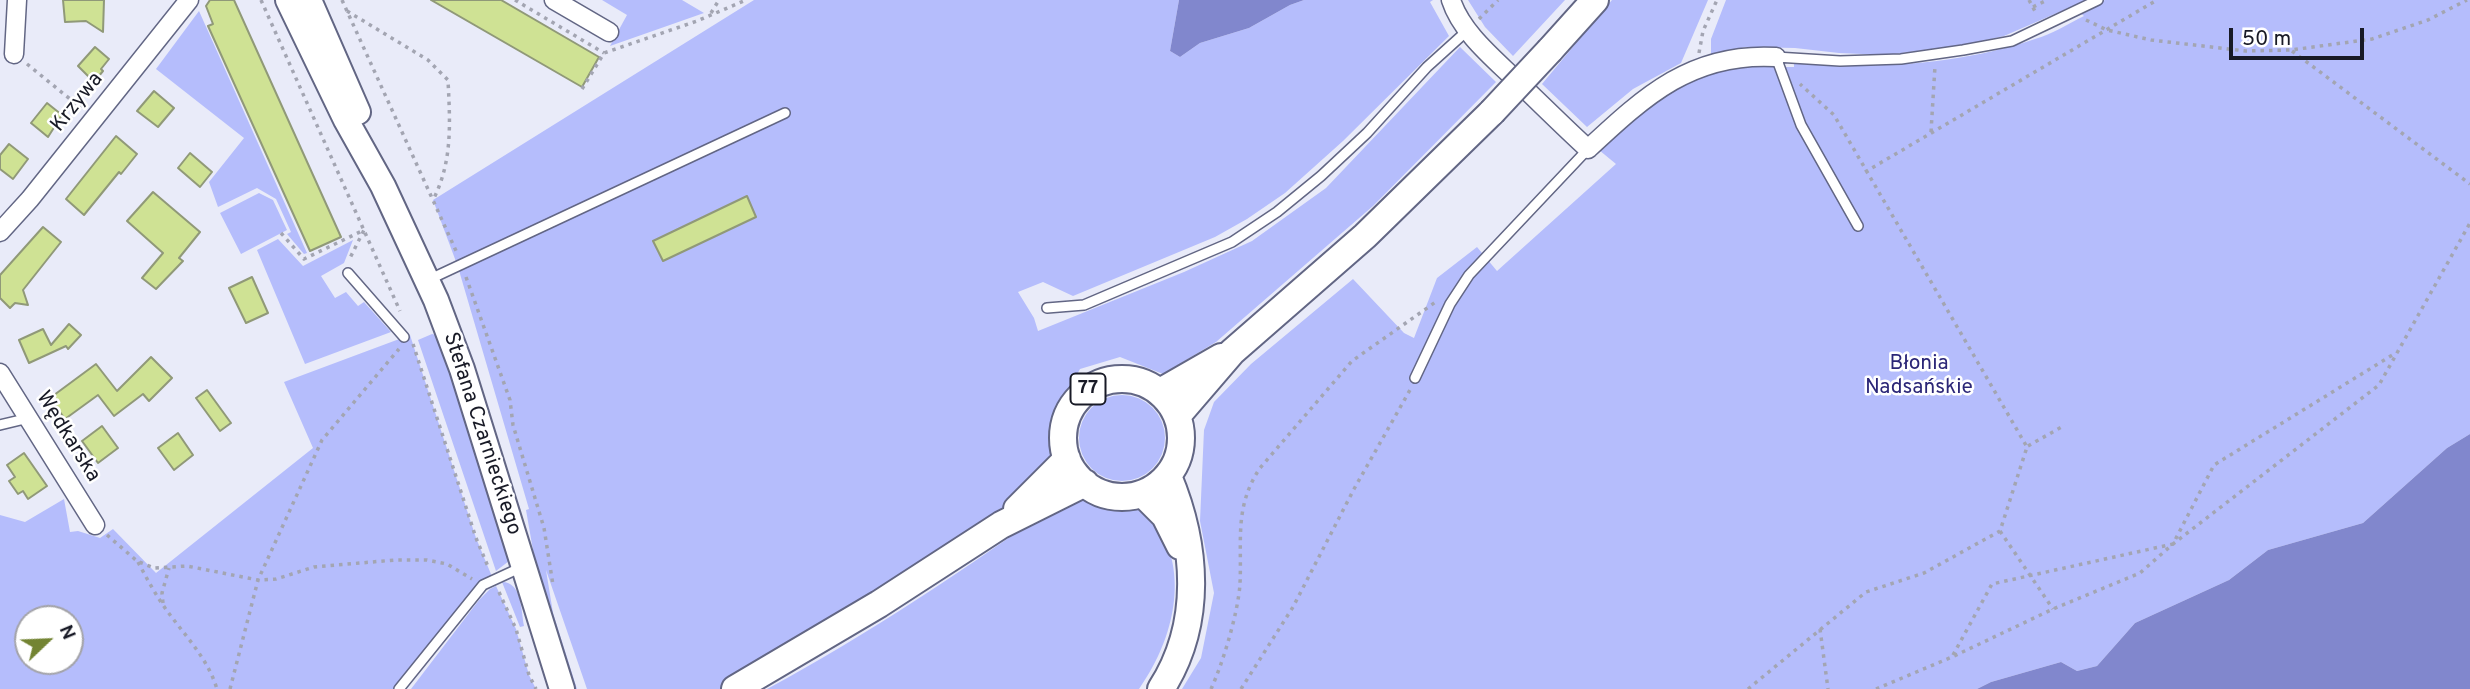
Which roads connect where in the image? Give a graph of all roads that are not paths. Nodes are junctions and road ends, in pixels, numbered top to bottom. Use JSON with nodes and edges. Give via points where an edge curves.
{"nodes":[{"id":1,"x":17,"y":0,"type":"edge"},
{"id":2,"x":189,"y":0,"type":"edge"},
{"id":3,"x":288,"y":0,"type":"edge"},
{"id":4,"x":309,"y":0,"type":"edge"},
{"id":5,"x":554,"y":0,"type":"edge"},
{"id":6,"x":1451,"y":0,"type":"edge"},
{"id":7,"x":1595,"y":0,"type":"edge"},
{"id":8,"x":2098,"y":0,"type":"edge"},
{"id":9,"x":1468,"y":30,"type":"junction"},
{"id":10,"x":609,"y":32,"type":"dead end"},
{"id":11,"x":15,"y":54,"type":"road end"},
{"id":12,"x":1776,"y":57,"type":"junction"},
{"id":13,"x":785,"y":113,"type":"dead end"},
{"id":14,"x":1588,"y":149,"type":"junction"},
{"id":15,"x":383,"y":186,"type":"junction"},
{"id":16,"x":1858,"y":226,"type":"dead end"},
{"id":17,"x":0,"y":232,"type":"edge"},
{"id":18,"x":348,"y":273,"type":"road end"},
{"id":19,"x":426,"y":281,"type":"junction"},
{"id":20,"x":1048,"y":308,"type":"dead end"},
{"id":21,"x":407,"y":336,"type":"road end"},
{"id":22,"x":1232,"y":352,"type":"junction"},
{"id":23,"x":0,"y":373,"type":"edge"},
{"id":24,"x":1415,"y":377,"type":"road end"},
{"id":25,"x":1160,"y":392,"type":"junction"},
{"id":26,"x":1177,"y":416,"type":"junction"},
{"id":27,"x":29,"y":418,"type":"junction"},
{"id":28,"x":0,"y":425,"type":"edge"},
{"id":29,"x":1067,"y":459,"type":"junction"},
{"id":30,"x":1168,"y":476,"type":"junction"},
{"id":31,"x":1085,"y":484,"type":"junction"},
{"id":32,"x":1143,"y":494,"type":"junction"},
{"id":33,"x":95,"y":525,"type":"road end"},
{"id":34,"x":1001,"y":526,"type":"junction"},
{"id":35,"x":524,"y":566,"type":"junction"},
{"id":36,"x":1190,"y":572,"type":"junction"},
{"id":37,"x":399,"y":689,"type":"edge"},
{"id":38,"x":562,"y":689,"type":"edge"},
{"id":39,"x":735,"y":689,"type":"edge"},
{"id":40,"x":1161,"y":689,"type":"edge"}],
"edges":[{"from":1,"to":11,"type":"street"},
{"from":2,"to":17,"type":"street","name":"Krzywa"},
{"from":3,"to":15,"type":"street","name":"Stefana Czarnieckiego"},
{"from":4,"to":15,"type":"street","name":"Stefana Czarnieckiego","via":[[355,102]]},
{"from":5,"to":10,"type":"street"},
{"from":6,"to":9,"type":"street"},
{"from":7,"to":22,"type":"main road","bridge":true,"via":[[1492,112],[1365,236]]},
{"from":8,"to":12,"type":"lane","via":[[2012,41],[1901,59]]},
{"from":9,"to":14,"type":"street"},
{"from":9,"to":20,"type":"lane","via":[[1358,142],[1286,205],[1232,242],[1084,305]]},
{"from":12,"to":14,"type":"street","via":[[1744,57],[1678,77],[1650,93]]},
{"from":12,"to":16,"type":"lane","via":[[1801,125]]},
{"from":13,"to":19,"type":"lane"},
{"from":14,"to":24,"type":"lane","via":[[1469,275]]},
{"from":15,"to":19,"type":"street","name":"Stefana Czarnieckiego"},
{"from":18,"to":21,"type":"lane"},
{"from":19,"to":35,"type":"street","name":"Stefana Czarnieckiego","via":[[462,369]]},
{"from":22,"to":25,"type":"main road"},
{"from":22,"to":26,"type":"main road"},
{"from":23,"to":27,"type":"street","name":"Wędkarska"},
{"from":25,"to":26,"type":"main road"},
{"from":25,"to":29,"type":"main road","number":"77","via":[[1124,379],[1088,390],[1065,421]]},
{"from":26,"to":30,"type":"main road","via":[[1180,451]]},
{"from":27,"to":28,"type":"lane"},
{"from":27,"to":33,"type":"street","name":"Wędkarska"},
{"from":29,"to":31,"type":"main road"},
{"from":29,"to":34,"type":"main road"},
{"from":30,"to":32,"type":"main road"},
{"from":30,"to":36,"type":"main road","via":[[1186,526]]},
{"from":31,"to":32,"type":"main road","via":[[1116,497]]},
{"from":31,"to":34,"type":"main road"},
{"from":32,"to":36,"type":"main road","via":[[1169,523]]},
{"from":34,"to":39,"type":"main road"},
{"from":35,"to":37,"type":"lane","via":[[483,585]]},
{"from":35,"to":38,"type":"street","name":"Stefana Czarnieckiego"},
{"from":36,"to":40,"type":"main road","via":[[1187,631]]}]}
